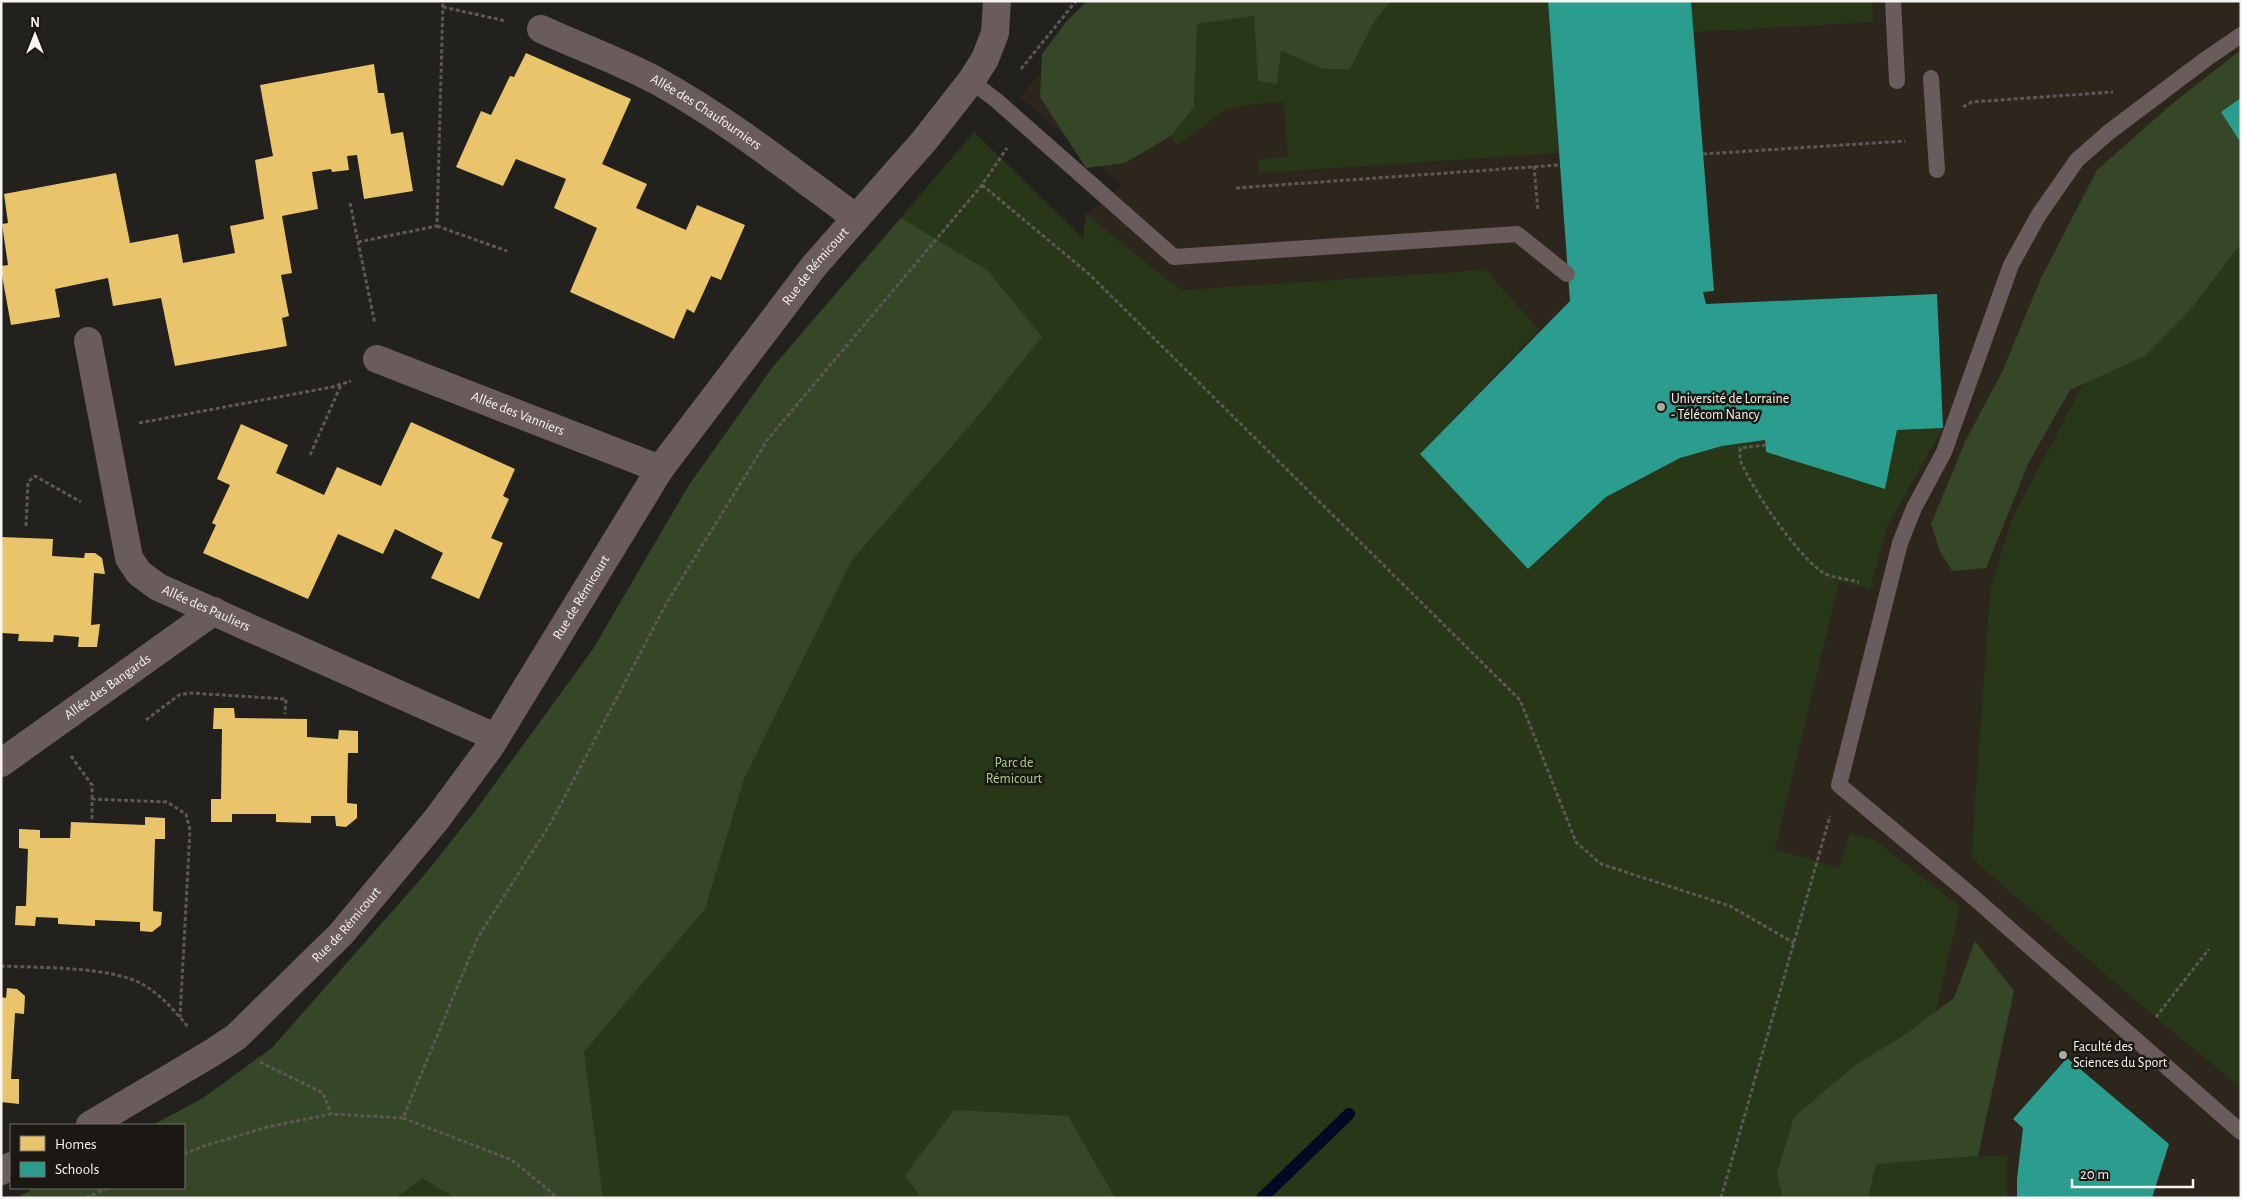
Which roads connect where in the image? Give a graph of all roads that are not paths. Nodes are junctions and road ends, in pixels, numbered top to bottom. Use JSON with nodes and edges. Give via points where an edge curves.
{"nodes":[{"id":1,"x":997,"y":1,"type":"edge"},
{"id":2,"x":1893,"y":1,"type":"edge"},
{"id":3,"x":542,"y":29,"type":"road end"},
{"id":4,"x":2241,"y":36,"type":"edge"},
{"id":5,"x":1931,"y":78,"type":"dead end"},
{"id":6,"x":971,"y":81,"type":"junction"},
{"id":7,"x":1898,"y":81,"type":"dead end"},
{"id":8,"x":1937,"y":170,"type":"dead end"},
{"id":9,"x":856,"y":218,"type":"junction"},
{"id":10,"x":1567,"y":274,"type":"dead end"},
{"id":11,"x":88,"y":341,"type":"dead end"},
{"id":12,"x":377,"y":360,"type":"road end"},
{"id":13,"x":660,"y":469,"type":"junction"},
{"id":14,"x":214,"y":611,"type":"junction"},
{"id":15,"x":495,"y":737,"type":"junction"},
{"id":16,"x":1,"y":763,"type":"edge"},
{"id":17,"x":92,"y":1124,"type":"edge"},
{"id":18,"x":2241,"y":1132,"type":"edge"}],
"edges":[{"from":1,"to":6,"type":"street","name":"Rue de Rémicourt","via":[[995,33],[985,59]]},
{"from":2,"to":7,"type":"lane"},
{"from":3,"to":9,"type":"street","name":"Allée des Chaufourniers","via":[[666,87],[752,142]]},
{"from":4,"to":18,"type":"lane","via":[[2109,132],[2077,160],[2038,216],[2011,265],[1944,452],[1914,508],[1900,543],[1839,785],[1964,889]]},
{"from":5,"to":8,"type":"lane"},
{"from":6,"to":9,"type":"street","name":"Rue de Rémicourt"},
{"from":6,"to":10,"type":"lane","via":[[1174,257],[1517,234]]},
{"from":9,"to":13,"type":"street","name":"Rue de Rémicourt","via":[[814,266]]},
{"from":11,"to":14,"type":"street","name":"Allée des Pauliers","via":[[129,558],[140,573],[158,587]]},
{"from":12,"to":13,"type":"street","name":"Allée des Vanniers"},
{"from":13,"to":15,"type":"street","name":"Rue de Rémicourt"},
{"from":14,"to":15,"type":"street","name":"Allée des Pauliers"},
{"from":14,"to":16,"type":"street","name":"Allée des Bangards"},
{"from":15,"to":17,"type":"street","name":"Rue de Rémicourt","via":[[436,820],[341,934],[236,1037]]}]}
